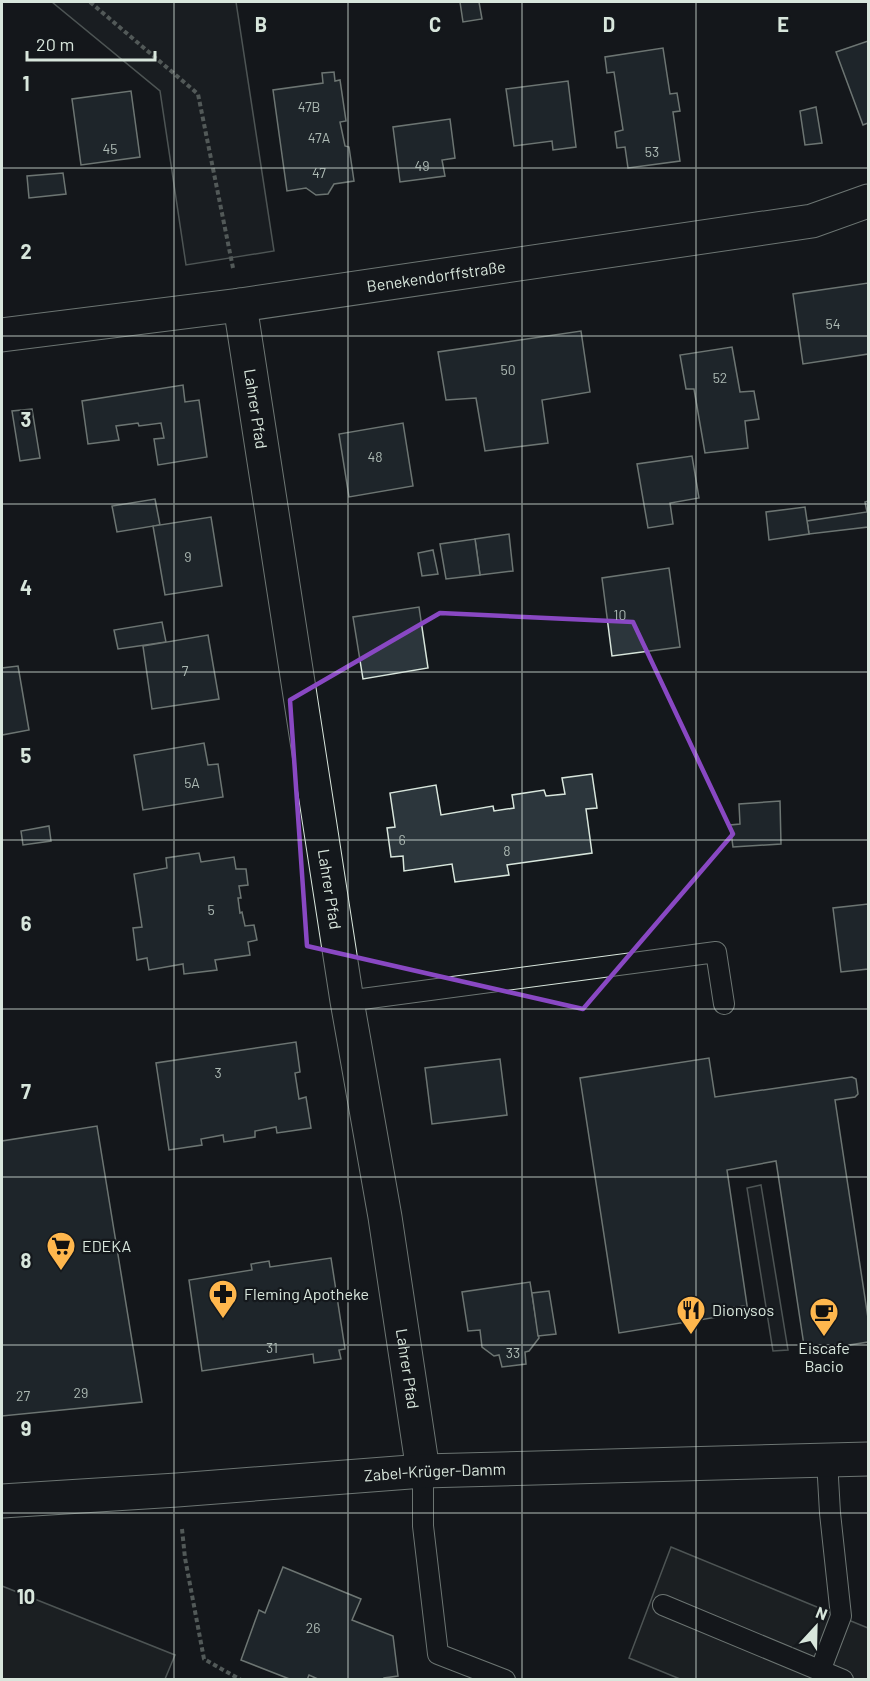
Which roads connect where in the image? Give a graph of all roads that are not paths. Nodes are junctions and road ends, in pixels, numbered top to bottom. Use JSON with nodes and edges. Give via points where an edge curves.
{"nodes":[{"id":1,"x":868,"y":201,"type":"edge"},
{"id":2,"x":240,"y":305,"type":"junction"},
{"id":3,"x":2,"y":335,"type":"edge"},
{"id":4,"x":347,"y":1001,"type":"junction"},
{"id":5,"x":724,"y":1004,"type":"dead end"},
{"id":6,"x":868,"y":1459,"type":"edge"},
{"id":7,"x":827,"y":1460,"type":"junction"},
{"id":8,"x":423,"y":1471,"type":"junction"},
{"id":9,"x":2,"y":1501,"type":"edge"},
{"id":10,"x":663,"y":1605,"type":"dead end"},
{"id":11,"x":820,"y":1671,"type":"junction"},
{"id":12,"x":505,"y":1680,"type":"edge"},
{"id":13,"x":843,"y":1680,"type":"edge"}],
"edges":[{"from":1,"to":2,"type":"street","name":"Benekendorffstraße","via":[[812,221]]},
{"from":2,"to":3,"type":"street","name":"Benekendorffstraße"},
{"from":2,"to":4,"type":"street","name":"Lahrer Pfad"},
{"from":4,"to":5,"type":"lane","via":[[716,952]]},
{"from":4,"to":8,"type":"street","name":"Lahrer Pfad","via":[[385,1217]]},
{"from":6,"to":7,"type":"street","name":"Zabel-Krüger-Damm"},
{"from":7,"to":8,"type":"street","name":"Zabel-Krüger-Damm"},
{"from":7,"to":11,"type":"lane","via":[[841,1616]]},
{"from":8,"to":9,"type":"street","name":"Zabel-Krüger-Damm"},
{"from":8,"to":12,"type":"lane","via":[[423,1526],[438,1654]]},
{"from":10,"to":11,"type":"lane"},
{"from":11,"to":13,"type":"lane"}]}
